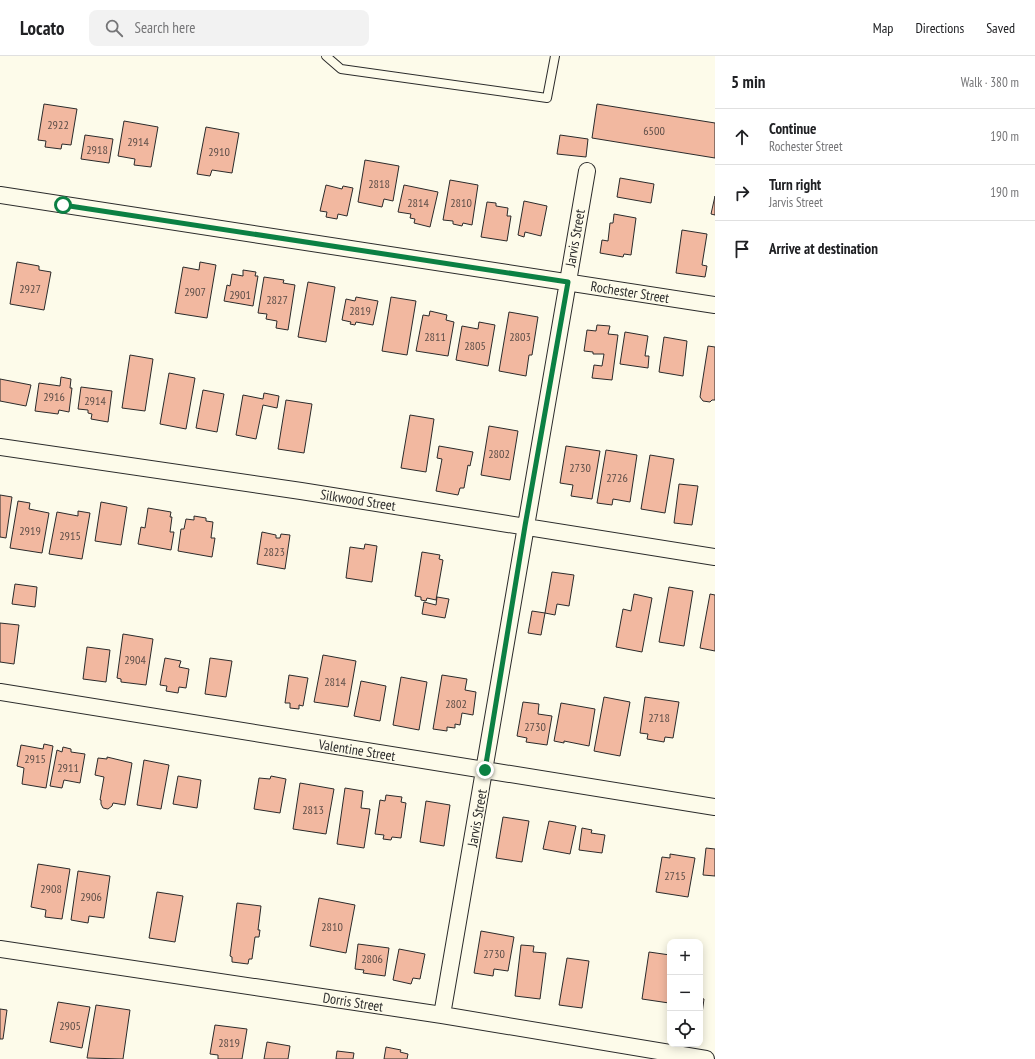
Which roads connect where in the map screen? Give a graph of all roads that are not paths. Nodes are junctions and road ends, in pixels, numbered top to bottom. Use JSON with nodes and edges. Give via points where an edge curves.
{"nodes":[{"id":1,"x":326,"y":56,"type":"edge"},
{"id":2,"x":555,"y":56,"type":"edge"},
{"id":3,"x":587,"y":171,"type":"dead end"},
{"id":4,"x":0,"y":195,"type":"edge"},
{"id":5,"x":568,"y":282,"type":"junction"},
{"id":6,"x":715,"y":305,"type":"edge"},
{"id":7,"x":0,"y":447,"type":"edge"},
{"id":8,"x":525,"y":526,"type":"junction"},
{"id":9,"x":715,"y":557,"type":"edge"},
{"id":10,"x":0,"y":692,"type":"edge"},
{"id":11,"x":485,"y":770,"type":"junction"},
{"id":12,"x":715,"y":807,"type":"edge"},
{"id":13,"x":0,"y":949,"type":"edge"},
{"id":14,"x":442,"y":1015,"type":"junction"},
{"id":15,"x":706,"y":1059,"type":"edge"}],
"edges":[{"from":1,"to":2,"type":"lane","via":[[341,69],[547,98]]},
{"from":3,"to":5,"type":"street","name":"Jarvis Street"},
{"from":4,"to":5,"type":"street","name":"Rochester Street"},
{"from":5,"to":6,"type":"street","name":"Rochester Street"},
{"from":5,"to":8,"type":"street","name":"Jarvis Street"},
{"from":7,"to":8,"type":"street","name":"Silkwood Street"},
{"from":8,"to":9,"type":"street","name":"Silkwood Street"},
{"from":8,"to":11,"type":"street","name":"Jarvis Street"},
{"from":10,"to":11,"type":"street","name":"Valentine Street"},
{"from":11,"to":12,"type":"street","name":"Valentine Street"},
{"from":11,"to":14,"type":"street","name":"Jarvis Street"},
{"from":13,"to":14,"type":"street","name":"Dorris Street"},
{"from":14,"to":15,"type":"street","name":"Dorris Street"}]}
